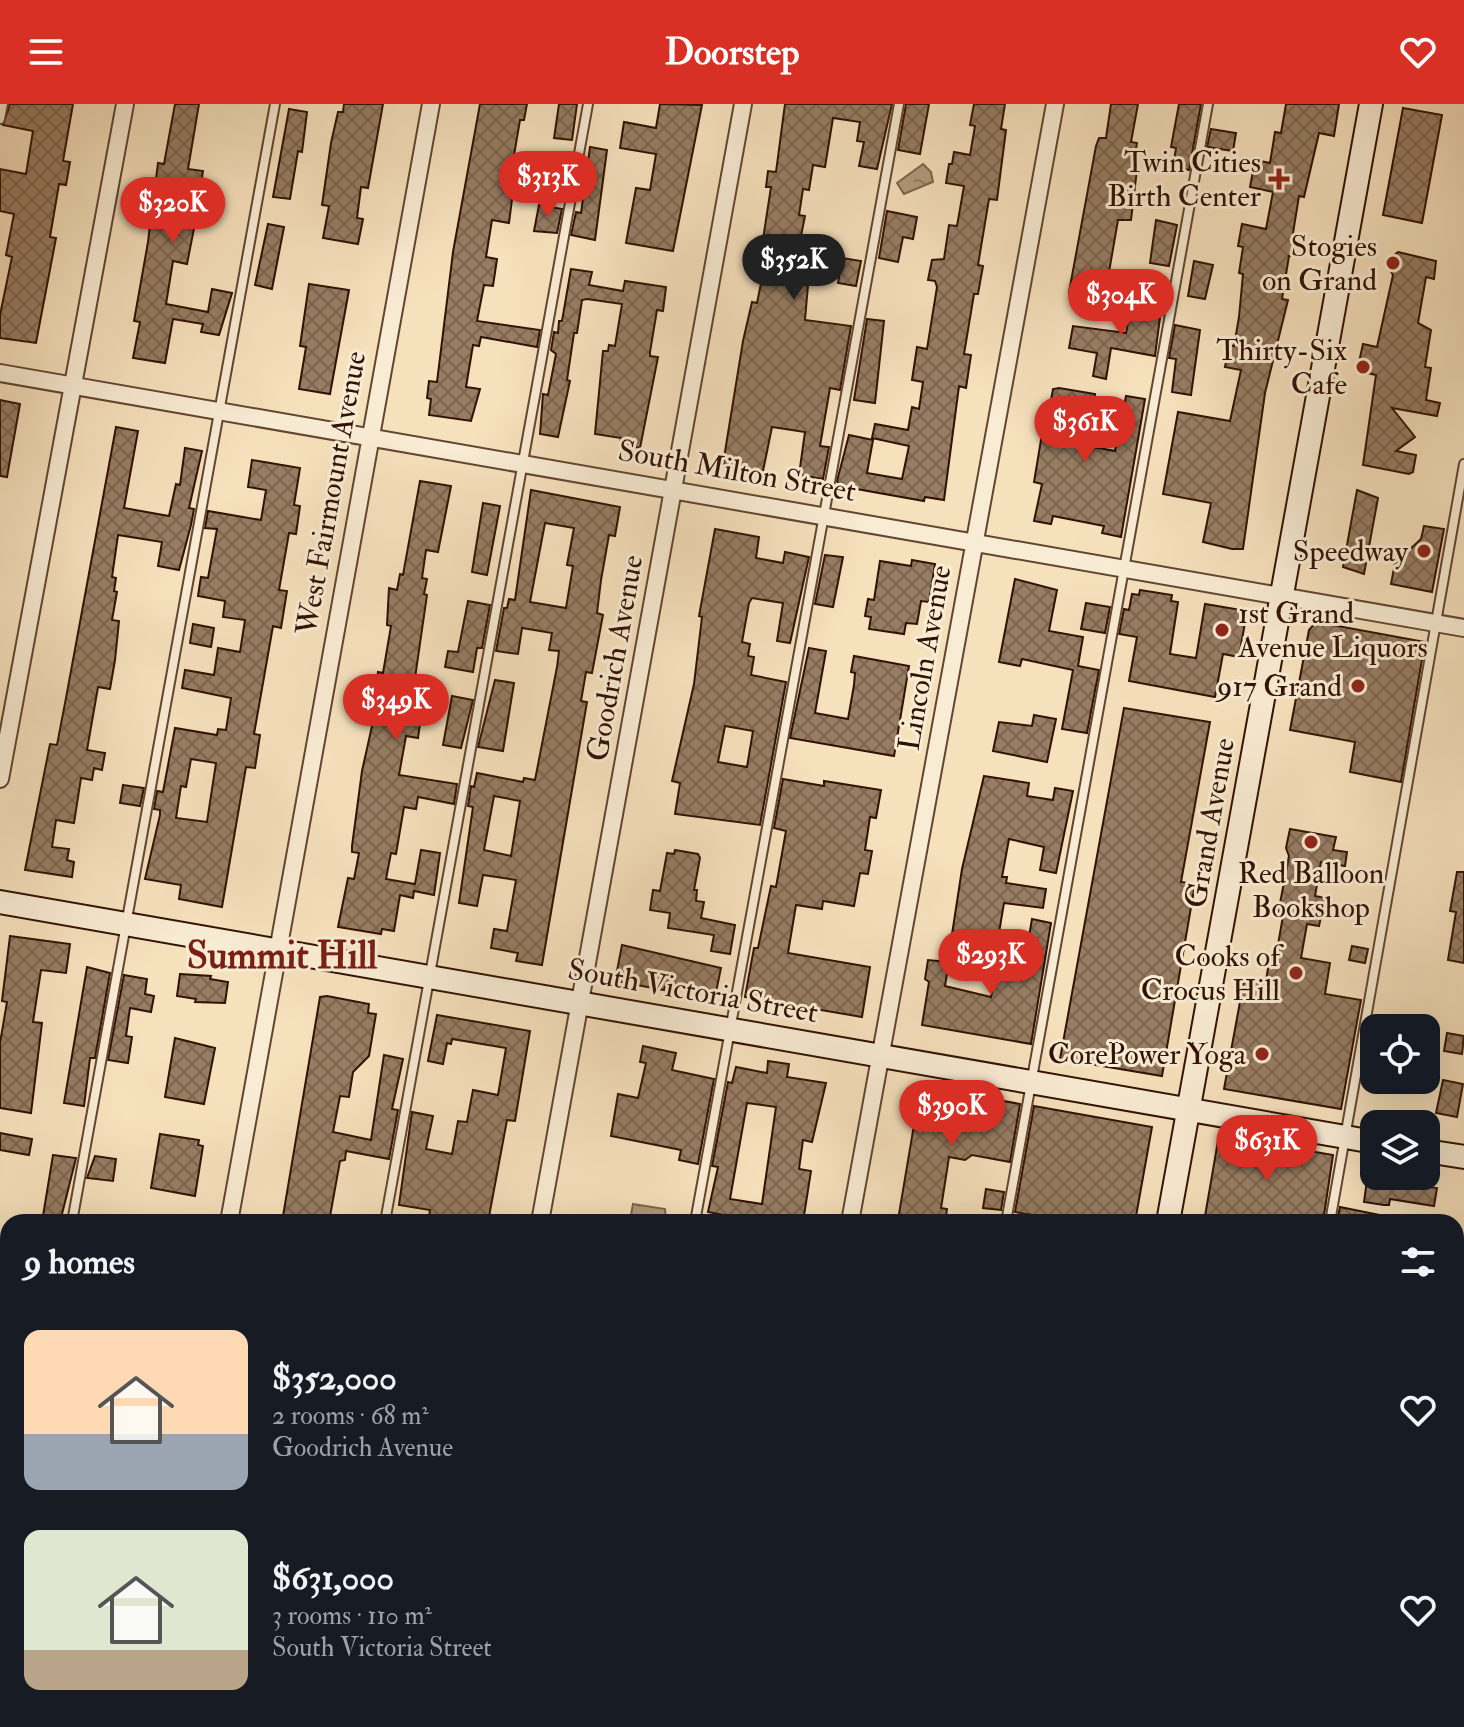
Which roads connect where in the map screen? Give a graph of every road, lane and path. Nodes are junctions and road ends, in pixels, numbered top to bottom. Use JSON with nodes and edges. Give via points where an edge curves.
{"nodes":[{"id":1,"x":3,"y":104,"type":"edge"},
{"id":2,"x":125,"y":104,"type":"edge"},
{"id":3,"x":275,"y":104,"type":"edge"},
{"id":4,"x":431,"y":104,"type":"edge"},
{"id":5,"x":588,"y":104,"type":"edge"},
{"id":6,"x":743,"y":104,"type":"edge"},
{"id":7,"x":899,"y":104,"type":"edge"},
{"id":8,"x":1055,"y":104,"type":"edge"},
{"id":9,"x":1208,"y":104,"type":"edge"},
{"id":10,"x":1371,"y":104,"type":"edge"},
{"id":11,"x":0,"y":119,"type":"edge"},
{"id":12,"x":0,"y":373,"type":"edge"},
{"id":13,"x":72,"y":386,"type":"junction"},
{"id":14,"x":220,"y":411,"type":"junction"},
{"id":15,"x":370,"y":435,"type":"junction"},
{"id":16,"x":523,"y":462,"type":"junction"},
{"id":17,"x":1464,"y":464,"type":"edge"},
{"id":18,"x":674,"y":489,"type":"junction"},
{"id":19,"x":824,"y":515,"type":"junction"},
{"id":20,"x":975,"y":541,"type":"junction"},
{"id":21,"x":1122,"y":568,"type":"junction"},
{"id":22,"x":1282,"y":595,"type":"junction"},
{"id":23,"x":1436,"y":623,"type":"junction"},
{"id":24,"x":1464,"y":628,"type":"edge"},
{"id":25,"x":0,"y":779,"type":"edge"},
{"id":26,"x":0,"y":902,"type":"edge"},
{"id":27,"x":127,"y":924,"type":"junction"},
{"id":28,"x":278,"y":950,"type":"junction"},
{"id":29,"x":429,"y":976,"type":"junction"},
{"id":30,"x":580,"y":1001,"type":"junction"},
{"id":31,"x":730,"y":1027,"type":"junction"},
{"id":32,"x":881,"y":1055,"type":"junction"},
{"id":33,"x":1031,"y":1081,"type":"junction"},
{"id":34,"x":1189,"y":1109,"type":"junction"},
{"id":35,"x":1346,"y":1137,"type":"junction"},
{"id":36,"x":1360,"y":1140,"type":"edge"},
{"id":37,"x":1440,"y":1153,"type":"edge"},
{"id":38,"x":1464,"y":1157,"type":"edge"},
{"id":39,"x":73,"y":1214,"type":"edge"},
{"id":40,"x":230,"y":1214,"type":"edge"},
{"id":41,"x":386,"y":1214,"type":"edge"},
{"id":42,"x":541,"y":1214,"type":"edge"},
{"id":43,"x":696,"y":1214,"type":"edge"},
{"id":44,"x":851,"y":1214,"type":"edge"},
{"id":45,"x":1007,"y":1214,"type":"edge"},
{"id":46,"x":1169,"y":1214,"type":"edge"},
{"id":47,"x":1332,"y":1214,"type":"edge"}],
"edges":[{"from":1,"to":11,"type":"lane"},
{"from":2,"to":13,"type":"street"},
{"from":3,"to":14,"type":"lane"},
{"from":4,"to":15,"type":"street","name":"West Fairmount Avenue"},
{"from":5,"to":16,"type":"lane"},
{"from":6,"to":18,"type":"street","name":"Goodrich Avenue"},
{"from":7,"to":19,"type":"lane"},
{"from":8,"to":20,"type":"street","name":"Lincoln Avenue"},
{"from":9,"to":21,"type":"lane"},
{"from":10,"to":22,"type":"street","name":"Grand Avenue"},
{"from":12,"to":13,"type":"street","name":"South Milton Street"},
{"from":13,"to":14,"type":"street","name":"South Milton Street"},
{"from":13,"to":25,"type":"street"},
{"from":14,"to":15,"type":"street","name":"South Milton Street"},
{"from":14,"to":27,"type":"lane"},
{"from":15,"to":16,"type":"street","name":"South Milton Street"},
{"from":15,"to":28,"type":"street","name":"West Fairmount Avenue"},
{"from":16,"to":18,"type":"street","name":"South Milton Street"},
{"from":16,"to":29,"type":"lane"},
{"from":17,"to":23,"type":"lane"},
{"from":18,"to":19,"type":"street","name":"South Milton Street"},
{"from":18,"to":30,"type":"street","name":"Goodrich Avenue"},
{"from":19,"to":20,"type":"street","name":"South Milton Street"},
{"from":19,"to":31,"type":"lane"},
{"from":20,"to":21,"type":"street","name":"South Milton Street"},
{"from":20,"to":32,"type":"street","name":"Lincoln Avenue"},
{"from":21,"to":22,"type":"street","name":"South Milton Street"},
{"from":21,"to":33,"type":"lane"},
{"from":22,"to":23,"type":"street","name":"South Milton Street"},
{"from":22,"to":34,"type":"street","name":"Grand Avenue"},
{"from":23,"to":24,"type":"street","name":"South Milton Street"},
{"from":23,"to":35,"type":"lane"},
{"from":26,"to":27,"type":"street","name":"South Victoria Street"},
{"from":27,"to":28,"type":"street","name":"South Victoria Street"},
{"from":27,"to":39,"type":"lane"},
{"from":28,"to":29,"type":"street","name":"South Victoria Street"},
{"from":28,"to":40,"type":"street","name":"West Fairmount Avenue"},
{"from":29,"to":30,"type":"street","name":"South Victoria Street"},
{"from":29,"to":41,"type":"lane"},
{"from":30,"to":31,"type":"street","name":"South Victoria Street"},
{"from":30,"to":42,"type":"street","name":"Goodrich Avenue"},
{"from":31,"to":32,"type":"street","name":"South Victoria Street"},
{"from":31,"to":43,"type":"lane"},
{"from":32,"to":33,"type":"street","name":"South Victoria Street"},
{"from":32,"to":44,"type":"street","name":"Lincoln Avenue"},
{"from":33,"to":34,"type":"street","name":"South Victoria Street"},
{"from":33,"to":45,"type":"lane"},
{"from":34,"to":35,"type":"street","name":"South Victoria Street"},
{"from":34,"to":46,"type":"street","name":"Grand Avenue"},
{"from":35,"to":36,"type":"street","name":"South Victoria Street"},
{"from":35,"to":47,"type":"lane"},
{"from":37,"to":38,"type":"street"}]}
